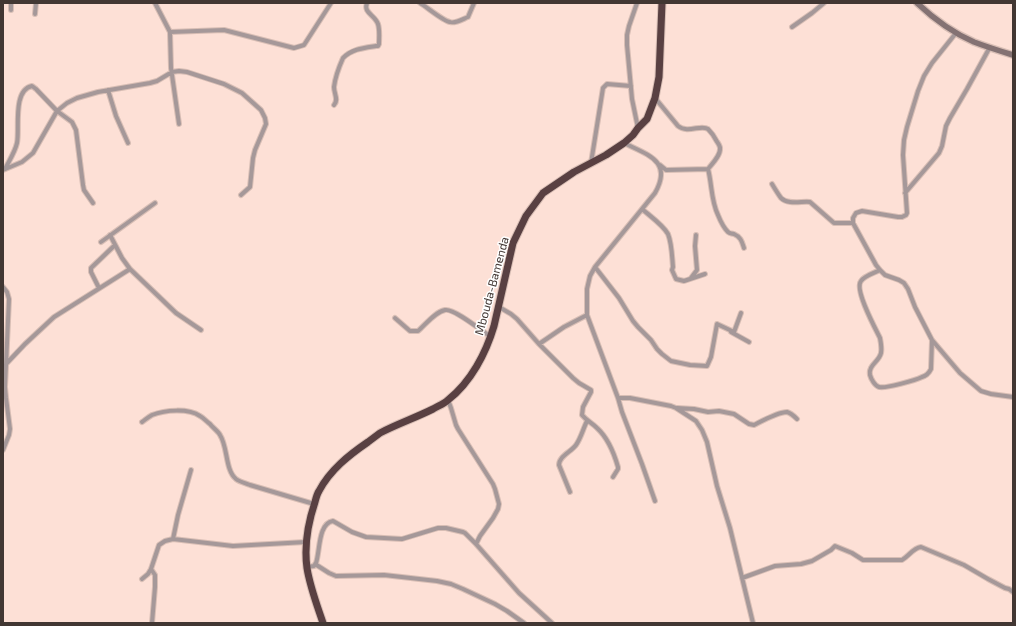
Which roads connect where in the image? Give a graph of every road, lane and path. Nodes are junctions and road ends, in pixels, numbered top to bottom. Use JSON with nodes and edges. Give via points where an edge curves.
{"nodes":[{"id":1,"x":10,"y":3,"type":"edge"},
{"id":2,"x":36,"y":3,"type":"edge"},
{"id":3,"x":155,"y":3,"type":"edge"},
{"id":4,"x":331,"y":3,"type":"edge"},
{"id":5,"x":367,"y":3,"type":"edge"},
{"id":6,"x":420,"y":3,"type":"edge"},
{"id":7,"x":474,"y":3,"type":"edge"},
{"id":8,"x":637,"y":3,"type":"edge"},
{"id":9,"x":662,"y":3,"type":"edge"},
{"id":10,"x":824,"y":3,"type":"edge"},
{"id":11,"x":917,"y":3,"type":"edge"},
{"id":12,"x":10,"y":10,"type":"dead end"},
{"id":13,"x":36,"y":14,"type":"dead end"},
{"id":14,"x":792,"y":27,"type":"dead end"},
{"id":15,"x":170,"y":32,"type":"junction"},
{"id":16,"x":956,"y":33,"type":"junction"},
{"id":17,"x":990,"y":47,"type":"junction"},
{"id":18,"x":1013,"y":56,"type":"edge"},
{"id":19,"x":172,"y":72,"type":"junction"},
{"id":20,"x":631,"y":86,"type":"junction"},
{"id":21,"x":108,"y":90,"type":"junction"},
{"id":22,"x":656,"y":98,"type":"junction"},
{"id":23,"x":334,"y":106,"type":"dead end"},
{"id":24,"x":57,"y":111,"type":"junction"},
{"id":25,"x":179,"y":124,"type":"dead end"},
{"id":26,"x":638,"y":128,"type":"junction"},
{"id":27,"x":128,"y":143,"type":"dead end"},
{"id":28,"x":624,"y":143,"type":"junction"},
{"id":29,"x":591,"y":163,"type":"junction"},
{"id":30,"x":660,"y":165,"type":"junction"},
{"id":31,"x":708,"y":169,"type":"junction"},
{"id":32,"x":4,"y":170,"type":"edge"},
{"id":33,"x":772,"y":184,"type":"dead end"},
{"id":34,"x":905,"y":193,"type":"junction"},
{"id":35,"x":241,"y":196,"type":"dead end"},
{"id":36,"x":93,"y":203,"type":"dead end"},
{"id":37,"x":154,"y":203,"type":"dead end"},
{"id":38,"x":642,"y":209,"type":"junction"},
{"id":39,"x":853,"y":223,"type":"junction"},
{"id":40,"x":110,"y":235,"type":"junction"},
{"id":41,"x":696,"y":235,"type":"dead end"},
{"id":42,"x":100,"y":242,"type":"dead end"},
{"id":43,"x":115,"y":245,"type":"junction"},
{"id":44,"x":744,"y":248,"type":"dead end"},
{"id":45,"x":595,"y":267,"type":"junction"},
{"id":46,"x":130,"y":269,"type":"junction"},
{"id":47,"x":880,"y":270,"type":"junction"},
{"id":48,"x":705,"y":274,"type":"dead end"},
{"id":49,"x":691,"y":279,"type":"junction"},
{"id":50,"x":3,"y":287,"type":"edge"},
{"id":51,"x":99,"y":288,"type":"junction"},
{"id":52,"x":499,"y":307,"type":"junction"},
{"id":53,"x":741,"y":313,"type":"dead end"},
{"id":54,"x":587,"y":315,"type":"junction"},
{"id":55,"x":395,"y":318,"type":"dead end"},
{"id":56,"x":716,"y":324,"type":"junction"},
{"id":57,"x":201,"y":330,"type":"dead end"},
{"id":58,"x":491,"y":338,"type":"junction"},
{"id":59,"x":932,"y":340,"type":"junction"},
{"id":60,"x":749,"y":342,"type":"dead end"},
{"id":61,"x":539,"y":344,"type":"junction"},
{"id":62,"x":7,"y":364,"type":"junction"},
{"id":63,"x":1013,"y":397,"type":"edge"},
{"id":64,"x":618,"y":398,"type":"junction"},
{"id":65,"x":4,"y":399,"type":"edge"},
{"id":66,"x":448,"y":400,"type":"junction"},
{"id":67,"x":676,"y":408,"type":"junction"},
{"id":68,"x":798,"y":419,"type":"dead end"},
{"id":69,"x":587,"y":421,"type":"junction"},
{"id":70,"x":142,"y":422,"type":"dead end"},
{"id":71,"x":3,"y":450,"type":"edge"},
{"id":72,"x":191,"y":470,"type":"dead end"},
{"id":73,"x":613,"y":477,"type":"dead end"},
{"id":74,"x":570,"y":492,"type":"dead end"},
{"id":75,"x":655,"y":501,"type":"dead end"},
{"id":76,"x":314,"y":504,"type":"junction"},
{"id":77,"x":173,"y":539,"type":"junction"},
{"id":78,"x":306,"y":542,"type":"junction"},
{"id":79,"x":476,"y":544,"type":"junction"},
{"id":80,"x":315,"y":564,"type":"junction"},
{"id":81,"x":307,"y":566,"type":"junction"},
{"id":82,"x":151,"y":569,"type":"junction"},
{"id":83,"x":742,"y":578,"type":"junction"},
{"id":84,"x":142,"y":579,"type":"dead end"},
{"id":85,"x":1013,"y":591,"type":"edge"},
{"id":86,"x":152,"y":623,"type":"edge"},
{"id":87,"x":323,"y":623,"type":"edge"},
{"id":88,"x":524,"y":623,"type":"edge"},
{"id":89,"x":552,"y":623,"type":"edge"},
{"id":90,"x":753,"y":623,"type":"edge"}],
"edges":[{"from":1,"to":12,"type":"street"},
{"from":2,"to":13,"type":"street"},
{"from":3,"to":15,"type":"street"},
{"from":4,"to":15,"type":"street","via":[[304,45],[294,48],[224,30]]},
{"from":5,"to":23,"type":"street","via":[[366,11],[379,26],[379,44],[355,50],[343,58],[335,82],[337,102]]},
{"from":6,"to":7,"type":"street","via":[[442,18],[457,22],[468,17]]},
{"from":8,"to":20,"type":"street","via":[[627,35]]},
{"from":9,"to":22,"type":"highway","name":"Mbouda-Bamenda"},
{"from":10,"to":14,"type":"street"},
{"from":11,"to":16,"type":"street"},
{"from":15,"to":19,"type":"street"},
{"from":16,"to":17,"type":"street"},
{"from":16,"to":34,"type":"street","via":[[932,63],[918,91],[904,140]]},
{"from":17,"to":18,"type":"street"},
{"from":17,"to":34,"type":"street","via":[[946,126],[939,153]]},
{"from":19,"to":21,"type":"street","via":[[150,83]]},
{"from":19,"to":25,"type":"street"},
{"from":19,"to":35,"type":"street","via":[[179,70],[224,84],[242,93],[261,110],[266,124],[253,158],[251,186]]},
{"from":20,"to":26,"type":"street"},
{"from":20,"to":29,"type":"street","via":[[607,84],[603,88]]},
{"from":21,"to":24,"type":"street","via":[[77,98]]},
{"from":21,"to":27,"type":"street"},
{"from":22,"to":26,"type":"highway","name":"Mbouda-Bamenda","via":[[647,118]]},
{"from":22,"to":31,"type":"street","via":[[681,128],[709,130],[721,150]]},
{"from":24,"to":32,"type":"street","via":[[33,153],[22,162]]},
{"from":24,"to":32,"type":"street","via":[[32,86],[24,91],[17,111],[16,148]]},
{"from":24,"to":36,"type":"street","via":[[72,122],[76,130],[83,186]]},
{"from":26,"to":28,"type":"highway","name":"Mbouda-Bamenda"},
{"from":28,"to":29,"type":"highway","name":"Mbouda-Bamenda"},
{"from":28,"to":30,"type":"street","via":[[653,158]]},
{"from":29,"to":52,"type":"highway","name":"Mbouda-Bamenda","via":[[543,193],[526,216],[513,243]]},
{"from":30,"to":31,"type":"street","via":[[666,170]]},
{"from":30,"to":38,"type":"street","via":[[660,186]]},
{"from":31,"to":44,"type":"street","via":[[718,216],[728,232],[740,238]]},
{"from":33,"to":39,"type":"street","via":[[781,198],[788,202],[810,202],[834,223]]},
{"from":34,"to":39,"type":"street","via":[[906,215],[898,217],[862,211],[856,213]]},
{"from":37,"to":40,"type":"street"},
{"from":38,"to":45,"type":"street"},
{"from":38,"to":49,"type":"street","via":[[668,234],[672,270],[676,279]]},
{"from":39,"to":47,"type":"street"},
{"from":40,"to":42,"type":"street"},
{"from":40,"to":43,"type":"street"},
{"from":41,"to":49,"type":"street","via":[[697,270]]},
{"from":43,"to":46,"type":"street"},
{"from":43,"to":51,"type":"street","via":[[92,268]]},
{"from":45,"to":54,"type":"street","via":[[587,289]]},
{"from":45,"to":56,"type":"street","via":[[636,324],[671,362],[708,366]]},
{"from":46,"to":51,"type":"street"},
{"from":46,"to":57,"type":"street","via":[[176,313]]},
{"from":47,"to":59,"type":"street","via":[[885,275],[904,283]]},
{"from":47,"to":59,"type":"street","via":[[862,279],[858,286],[860,296],[880,338],[882,349],[881,355],[870,370],[875,386],[882,388],[927,374],[931,369]]},
{"from":48,"to":49,"type":"street"},
{"from":50,"to":62,"type":"street","via":[[9,298]]},
{"from":51,"to":62,"type":"street","via":[[54,317]]},
{"from":52,"to":58,"type":"highway","name":"Mbouda-Bamenda"},
{"from":52,"to":61,"type":"street","via":[[517,319]]},
{"from":53,"to":56,"type":"street","via":[[734,332]]},
{"from":54,"to":61,"type":"street"},
{"from":54,"to":64,"type":"street"},
{"from":55,"to":58,"type":"street","via":[[410,331],[418,331],[437,314],[450,310]]},
{"from":56,"to":60,"type":"street"},
{"from":58,"to":66,"type":"highway","name":"Mbouda-Bamenda","via":[[464,386]]},
{"from":59,"to":63,"type":"street","via":[[960,373],[981,391]]},
{"from":61,"to":69,"type":"street","via":[[573,378],[591,390],[582,412]]},
{"from":62,"to":65,"type":"street"},
{"from":64,"to":67,"type":"street","via":[[668,404]]},
{"from":64,"to":75,"type":"street"},
{"from":65,"to":71,"type":"street","via":[[10,429]]},
{"from":66,"to":76,"type":"highway","name":"Mbouda-Bamenda","via":[[380,434],[350,454],[318,491]]},
{"from":66,"to":79,"type":"street","via":[[456,425],[493,484],[499,504],[497,512]]},
{"from":67,"to":68,"type":"street","via":[[734,414],[748,424],[754,425],[786,412]]},
{"from":67,"to":83,"type":"street","via":[[696,421],[707,442]]},
{"from":69,"to":73,"type":"street","via":[[597,428],[613,451],[618,467]]},
{"from":69,"to":74,"type":"street","via":[[575,446],[559,462]]},
{"from":70,"to":76,"type":"street","via":[[151,416],[173,410],[200,415],[221,436],[231,473],[235,478]]},
{"from":72,"to":77,"type":"street"},
{"from":76,"to":78,"type":"highway","name":"Mbouda-Bamenda"},
{"from":77,"to":78,"type":"street","via":[[233,546]]},
{"from":77,"to":82,"type":"street","via":[[159,545]]},
{"from":78,"to":81,"type":"highway","name":"Mbouda-Bamenda"},
{"from":79,"to":80,"type":"street","via":[[465,533],[446,528],[402,539],[391,539],[366,537],[330,521],[321,535]]},
{"from":79,"to":89,"type":"street","via":[[519,593]]},
{"from":80,"to":81,"type":"street"},
{"from":80,"to":88,"type":"street","via":[[336,576],[384,575],[451,584],[495,604]]},
{"from":81,"to":87,"type":"highway","name":"Mbouda-Bamenda"},
{"from":82,"to":84,"type":"street"},
{"from":82,"to":86,"type":"street","via":[[155,576]]},
{"from":83,"to":85,"type":"street","via":[[775,566],[812,561],[835,546],[863,560],[902,560],[917,547],[921,547]]},
{"from":83,"to":90,"type":"street"}]}
